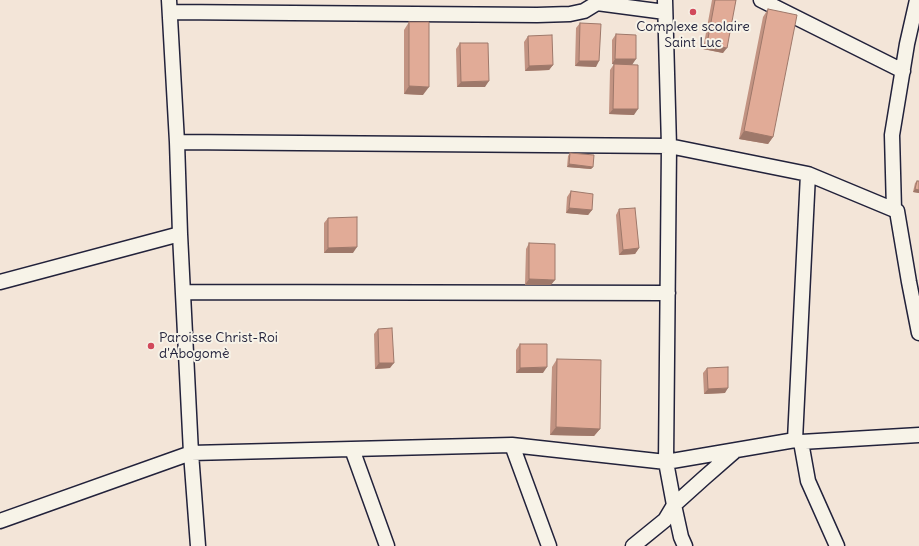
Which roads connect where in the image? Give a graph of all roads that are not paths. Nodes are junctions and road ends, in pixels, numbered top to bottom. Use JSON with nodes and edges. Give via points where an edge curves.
{"nodes":[{"id":1,"x":761,"y":0,"type":"edge"},
{"id":2,"x":917,"y":0,"type":"edge"},
{"id":3,"x":170,"y":6,"type":"edge"},
{"id":4,"x":665,"y":6,"type":"edge"},
{"id":5,"x":903,"y":71,"type":"junction"},
{"id":6,"x":177,"y":142,"type":"junction"},
{"id":7,"x":669,"y":146,"type":"junction"},
{"id":8,"x":808,"y":174,"type":"junction"},
{"id":9,"x":894,"y":210,"type":"junction"},
{"id":10,"x":180,"y":234,"type":"junction"},
{"id":11,"x":0,"y":282,"type":"edge"},
{"id":12,"x":183,"y":292,"type":"junction"},
{"id":13,"x":668,"y":293,"type":"junction"},
{"id":14,"x":919,"y":333,"type":"edge"},
{"id":15,"x":919,"y":435,"type":"edge"},
{"id":16,"x":798,"y":441,"type":"junction"},
{"id":17,"x":512,"y":445,"type":"junction"},
{"id":18,"x":352,"y":449,"type":"junction"},
{"id":19,"x":737,"y":450,"type":"junction"},
{"id":20,"x":191,"y":453,"type":"junction"},
{"id":21,"x":666,"y":462,"type":"junction"},
{"id":22,"x":674,"y":506,"type":"junction"},
{"id":23,"x":0,"y":521,"type":"edge"},
{"id":24,"x":198,"y":546,"type":"edge"},
{"id":25,"x":387,"y":546,"type":"edge"},
{"id":26,"x":549,"y":546,"type":"edge"},
{"id":27,"x":633,"y":546,"type":"edge"},
{"id":28,"x":685,"y":546,"type":"edge"},
{"id":29,"x":837,"y":546,"type":"edge"}],
"edges":[{"from":1,"to":5,"type":"street"},
{"from":2,"to":5,"type":"street"},
{"from":3,"to":4,"type":"street","via":[[529,15],[570,14],[584,11],[597,4]]},
{"from":3,"to":6,"type":"street"},
{"from":4,"to":7,"type":"street"},
{"from":5,"to":9,"type":"street","via":[[892,135]]},
{"from":6,"to":7,"type":"street"},
{"from":6,"to":10,"type":"street"},
{"from":7,"to":8,"type":"street"},
{"from":7,"to":13,"type":"street"},
{"from":8,"to":9,"type":"street"},
{"from":8,"to":16,"type":"street"},
{"from":9,"to":14,"type":"street","via":[[898,211]]},
{"from":10,"to":11,"type":"street"},
{"from":10,"to":12,"type":"street"},
{"from":12,"to":13,"type":"street"},
{"from":12,"to":20,"type":"street"},
{"from":13,"to":21,"type":"street"},
{"from":15,"to":16,"type":"street"},
{"from":16,"to":19,"type":"street"},
{"from":16,"to":29,"type":"street","via":[[808,481]]},
{"from":17,"to":18,"type":"street"},
{"from":17,"to":21,"type":"street"},
{"from":17,"to":26,"type":"street"},
{"from":18,"to":20,"type":"street"},
{"from":18,"to":25,"type":"street"},
{"from":19,"to":21,"type":"street"},
{"from":19,"to":22,"type":"street"},
{"from":20,"to":23,"type":"street"},
{"from":20,"to":24,"type":"street"},
{"from":21,"to":22,"type":"street"},
{"from":22,"to":27,"type":"street","via":[[665,520]]},
{"from":22,"to":28,"type":"street"}]}
